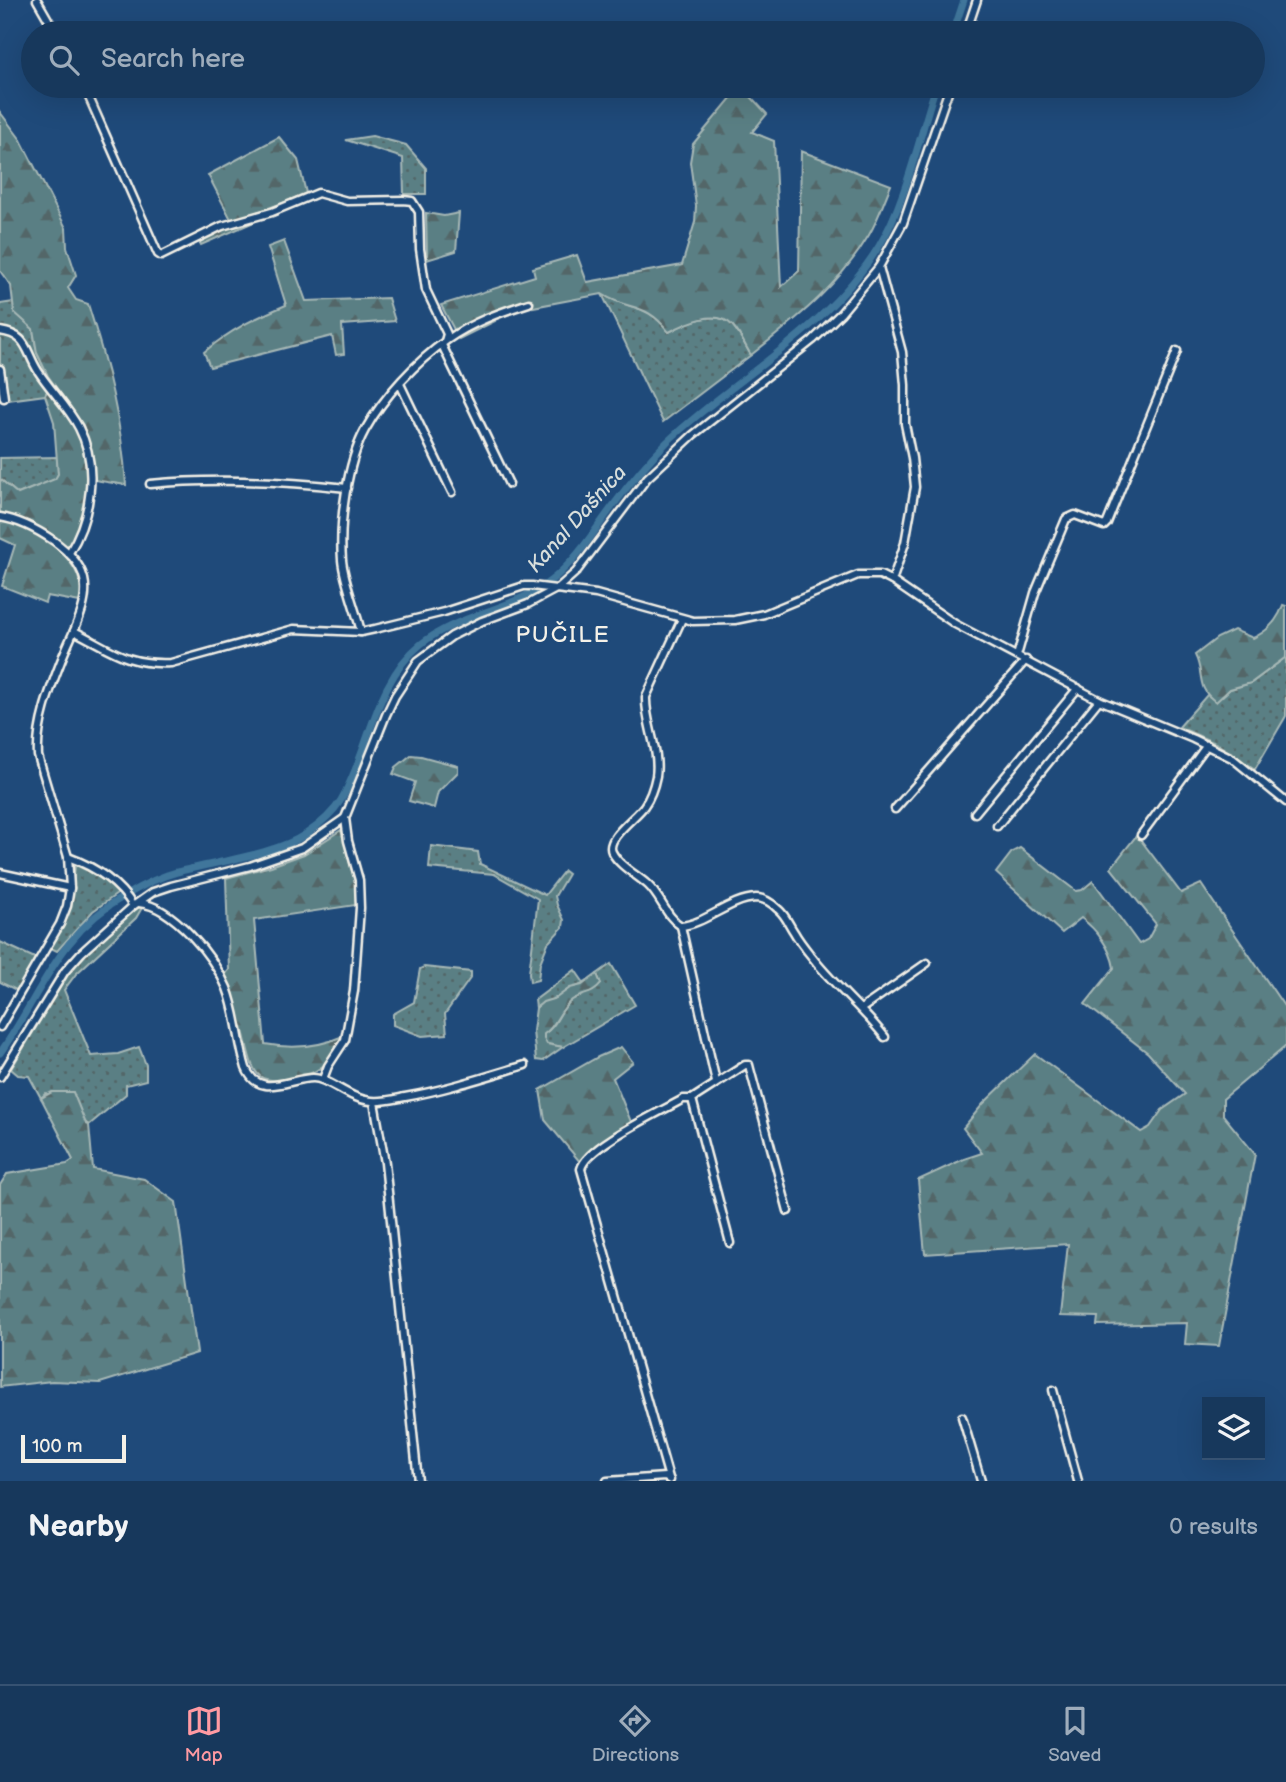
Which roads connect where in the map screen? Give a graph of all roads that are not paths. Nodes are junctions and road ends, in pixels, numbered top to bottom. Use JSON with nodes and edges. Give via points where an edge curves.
{"nodes":[{"id":1,"x":37,"y":0,"type":"edge"},
{"id":2,"x":977,"y":0,"type":"edge"},
{"id":3,"x":49,"y":21,"type":"edge"},
{"id":4,"x":970,"y":21,"type":"edge"},
{"id":5,"x":89,"y":98,"type":"edge"},
{"id":6,"x":946,"y":98,"type":"edge"},
{"id":7,"x":879,"y":267,"type":"junction"},
{"id":8,"x":529,"y":303,"type":"dead end"},
{"id":9,"x":0,"y":331,"type":"edge"},
{"id":10,"x":444,"y":343,"type":"junction"},
{"id":11,"x":1177,"y":351,"type":"dead end"},
{"id":12,"x":0,"y":369,"type":"edge"},
{"id":13,"x":400,"y":383,"type":"junction"},
{"id":14,"x":4,"y":398,"type":"dead end"},
{"id":15,"x":150,"y":484,"type":"dead end"},
{"id":16,"x":509,"y":484,"type":"dead end"},
{"id":17,"x":347,"y":488,"type":"junction"},
{"id":18,"x":452,"y":492,"type":"dead end"},
{"id":19,"x":0,"y":517,"type":"edge"},
{"id":20,"x":69,"y":553,"type":"junction"},
{"id":21,"x":892,"y":581,"type":"junction"},
{"id":22,"x":555,"y":588,"type":"junction"},
{"id":23,"x":682,"y":619,"type":"junction"},
{"id":24,"x":74,"y":631,"type":"junction"},
{"id":25,"x":361,"y":632,"type":"junction"},
{"id":26,"x":1017,"y":656,"type":"junction"},
{"id":27,"x":1026,"y":660,"type":"junction"},
{"id":28,"x":1078,"y":688,"type":"junction"},
{"id":29,"x":1099,"y":700,"type":"junction"},
{"id":30,"x":1207,"y":745,"type":"junction"},
{"id":31,"x":1286,"y":802,"type":"edge"},
{"id":32,"x":895,"y":809,"type":"dead end"},
{"id":33,"x":975,"y":813,"type":"dead end"},
{"id":34,"x":345,"y":818,"type":"junction"},
{"id":35,"x":997,"y":826,"type":"dead end"},
{"id":36,"x":1141,"y":835,"type":"dead end"},
{"id":37,"x":68,"y":857,"type":"junction"},
{"id":38,"x":0,"y":873,"type":"edge"},
{"id":39,"x":70,"y":888,"type":"junction"},
{"id":40,"x":134,"y":904,"type":"junction"},
{"id":41,"x":681,"y":926,"type":"junction"},
{"id":42,"x":927,"y":963,"type":"dead end"},
{"id":43,"x":861,"y":1009,"type":"junction"},
{"id":44,"x":0,"y":1027,"type":"edge"},
{"id":45,"x":885,"y":1037,"type":"dead end"},
{"id":46,"x":525,"y":1065,"type":"dead end"},
{"id":47,"x":0,"y":1077,"type":"edge"},
{"id":48,"x":323,"y":1079,"type":"junction"},
{"id":49,"x":716,"y":1082,"type":"junction"},
{"id":50,"x":692,"y":1098,"type":"junction"},
{"id":51,"x":374,"y":1102,"type":"junction"},
{"id":52,"x":788,"y":1211,"type":"dead end"},
{"id":53,"x":730,"y":1243,"type":"dead end"},
{"id":54,"x":1053,"y":1390,"type":"dead end"},
{"id":55,"x":962,"y":1417,"type":"dead end"},
{"id":56,"x":669,"y":1479,"type":"edge"},
{"id":57,"x":418,"y":1481,"type":"edge"},
{"id":58,"x":607,"y":1481,"type":"edge"},
{"id":59,"x":981,"y":1481,"type":"edge"},
{"id":60,"x":1078,"y":1481,"type":"edge"}],
"edges":[{"from":1,"to":3,"type":"street"},
{"from":2,"to":4,"type":"street"},
{"from":5,"to":10,"type":"street","via":[[161,256],[222,226],[318,193],[347,201],[412,201],[419,212],[426,290],[447,334]]},
{"from":6,"to":7,"type":"street","via":[[903,223]]},
{"from":7,"to":21,"type":"street","via":[[902,352],[905,424],[915,487],[905,543]]},
{"from":7,"to":22,"type":"street","via":[[813,341],[693,435],[647,478],[576,572]]},
{"from":8,"to":10,"type":"street","via":[[490,316]]},
{"from":9,"to":20,"type":"street","via":[[20,338],[40,374],[70,412],[85,443],[89,493]]},
{"from":10,"to":13,"type":"street"},
{"from":10,"to":16,"type":"street"},
{"from":11,"to":26,"type":"street","via":[[1108,523],[1100,525],[1076,514],[1066,519],[1035,593]]},
{"from":12,"to":14,"type":"street"},
{"from":13,"to":17,"type":"street","via":[[365,430]]},
{"from":13,"to":18,"type":"street"},
{"from":15,"to":17,"type":"street","via":[[221,481]]},
{"from":17,"to":25,"type":"street","via":[[342,561]]},
{"from":19,"to":20,"type":"street","via":[[35,530]]},
{"from":20,"to":24,"type":"street","via":[[84,578],[85,591]]},
{"from":21,"to":23,"type":"street","via":[[858,575],[750,618]]},
{"from":21,"to":26,"type":"street","via":[[955,624]]},
{"from":22,"to":23,"type":"street","via":[[596,594]]},
{"from":22,"to":25,"type":"street","via":[[532,586]]},
{"from":22,"to":34,"type":"street","via":[[452,636],[418,661],[386,715]]},
{"from":23,"to":41,"type":"street","via":[[646,697],[656,758],[653,788],[647,803],[616,835],[611,847]]},
{"from":24,"to":25,"type":"street","via":[[112,653],[150,664],[197,657],[294,629]]},
{"from":24,"to":37,"type":"street","via":[[37,740]]},
{"from":26,"to":27,"type":"street"},
{"from":27,"to":28,"type":"street"},
{"from":27,"to":32,"type":"street"},
{"from":28,"to":29,"type":"street"},
{"from":28,"to":33,"type":"street"},
{"from":29,"to":30,"type":"street"},
{"from":29,"to":35,"type":"street"},
{"from":30,"to":31,"type":"street","via":[[1232,758]]},
{"from":30,"to":36,"type":"street"},
{"from":34,"to":40,"type":"street","via":[[302,848],[153,892]]},
{"from":34,"to":48,"type":"street","via":[[359,880],[354,991],[345,1040]]},
{"from":37,"to":39,"type":"street"},
{"from":37,"to":40,"type":"street","via":[[102,874]]},
{"from":38,"to":39,"type":"street"},
{"from":39,"to":44,"type":"street","via":[[60,924]]},
{"from":40,"to":47,"type":"street","via":[[65,971]]},
{"from":40,"to":48,"type":"street","via":[[151,904],[166,911],[213,965],[226,987],[249,1075],[267,1086]]},
{"from":41,"to":43,"type":"street","via":[[751,899],[769,901],[785,916],[816,962]]},
{"from":41,"to":49,"type":"street"},
{"from":42,"to":43,"type":"street"},
{"from":43,"to":45,"type":"street"},
{"from":46,"to":51,"type":"street","via":[[428,1093]]},
{"from":48,"to":51,"type":"street","via":[[334,1088]]},
{"from":49,"to":50,"type":"street"},
{"from":49,"to":52,"type":"street","via":[[749,1065]]},
{"from":50,"to":53,"type":"street"},
{"from":50,"to":56,"type":"street","via":[[609,1140],[588,1155],[582,1169]]},
{"from":51,"to":57,"type":"street","via":[[385,1163]]},
{"from":54,"to":60,"type":"street"},
{"from":55,"to":59,"type":"street"},
{"from":56,"to":58,"type":"street"}]}
